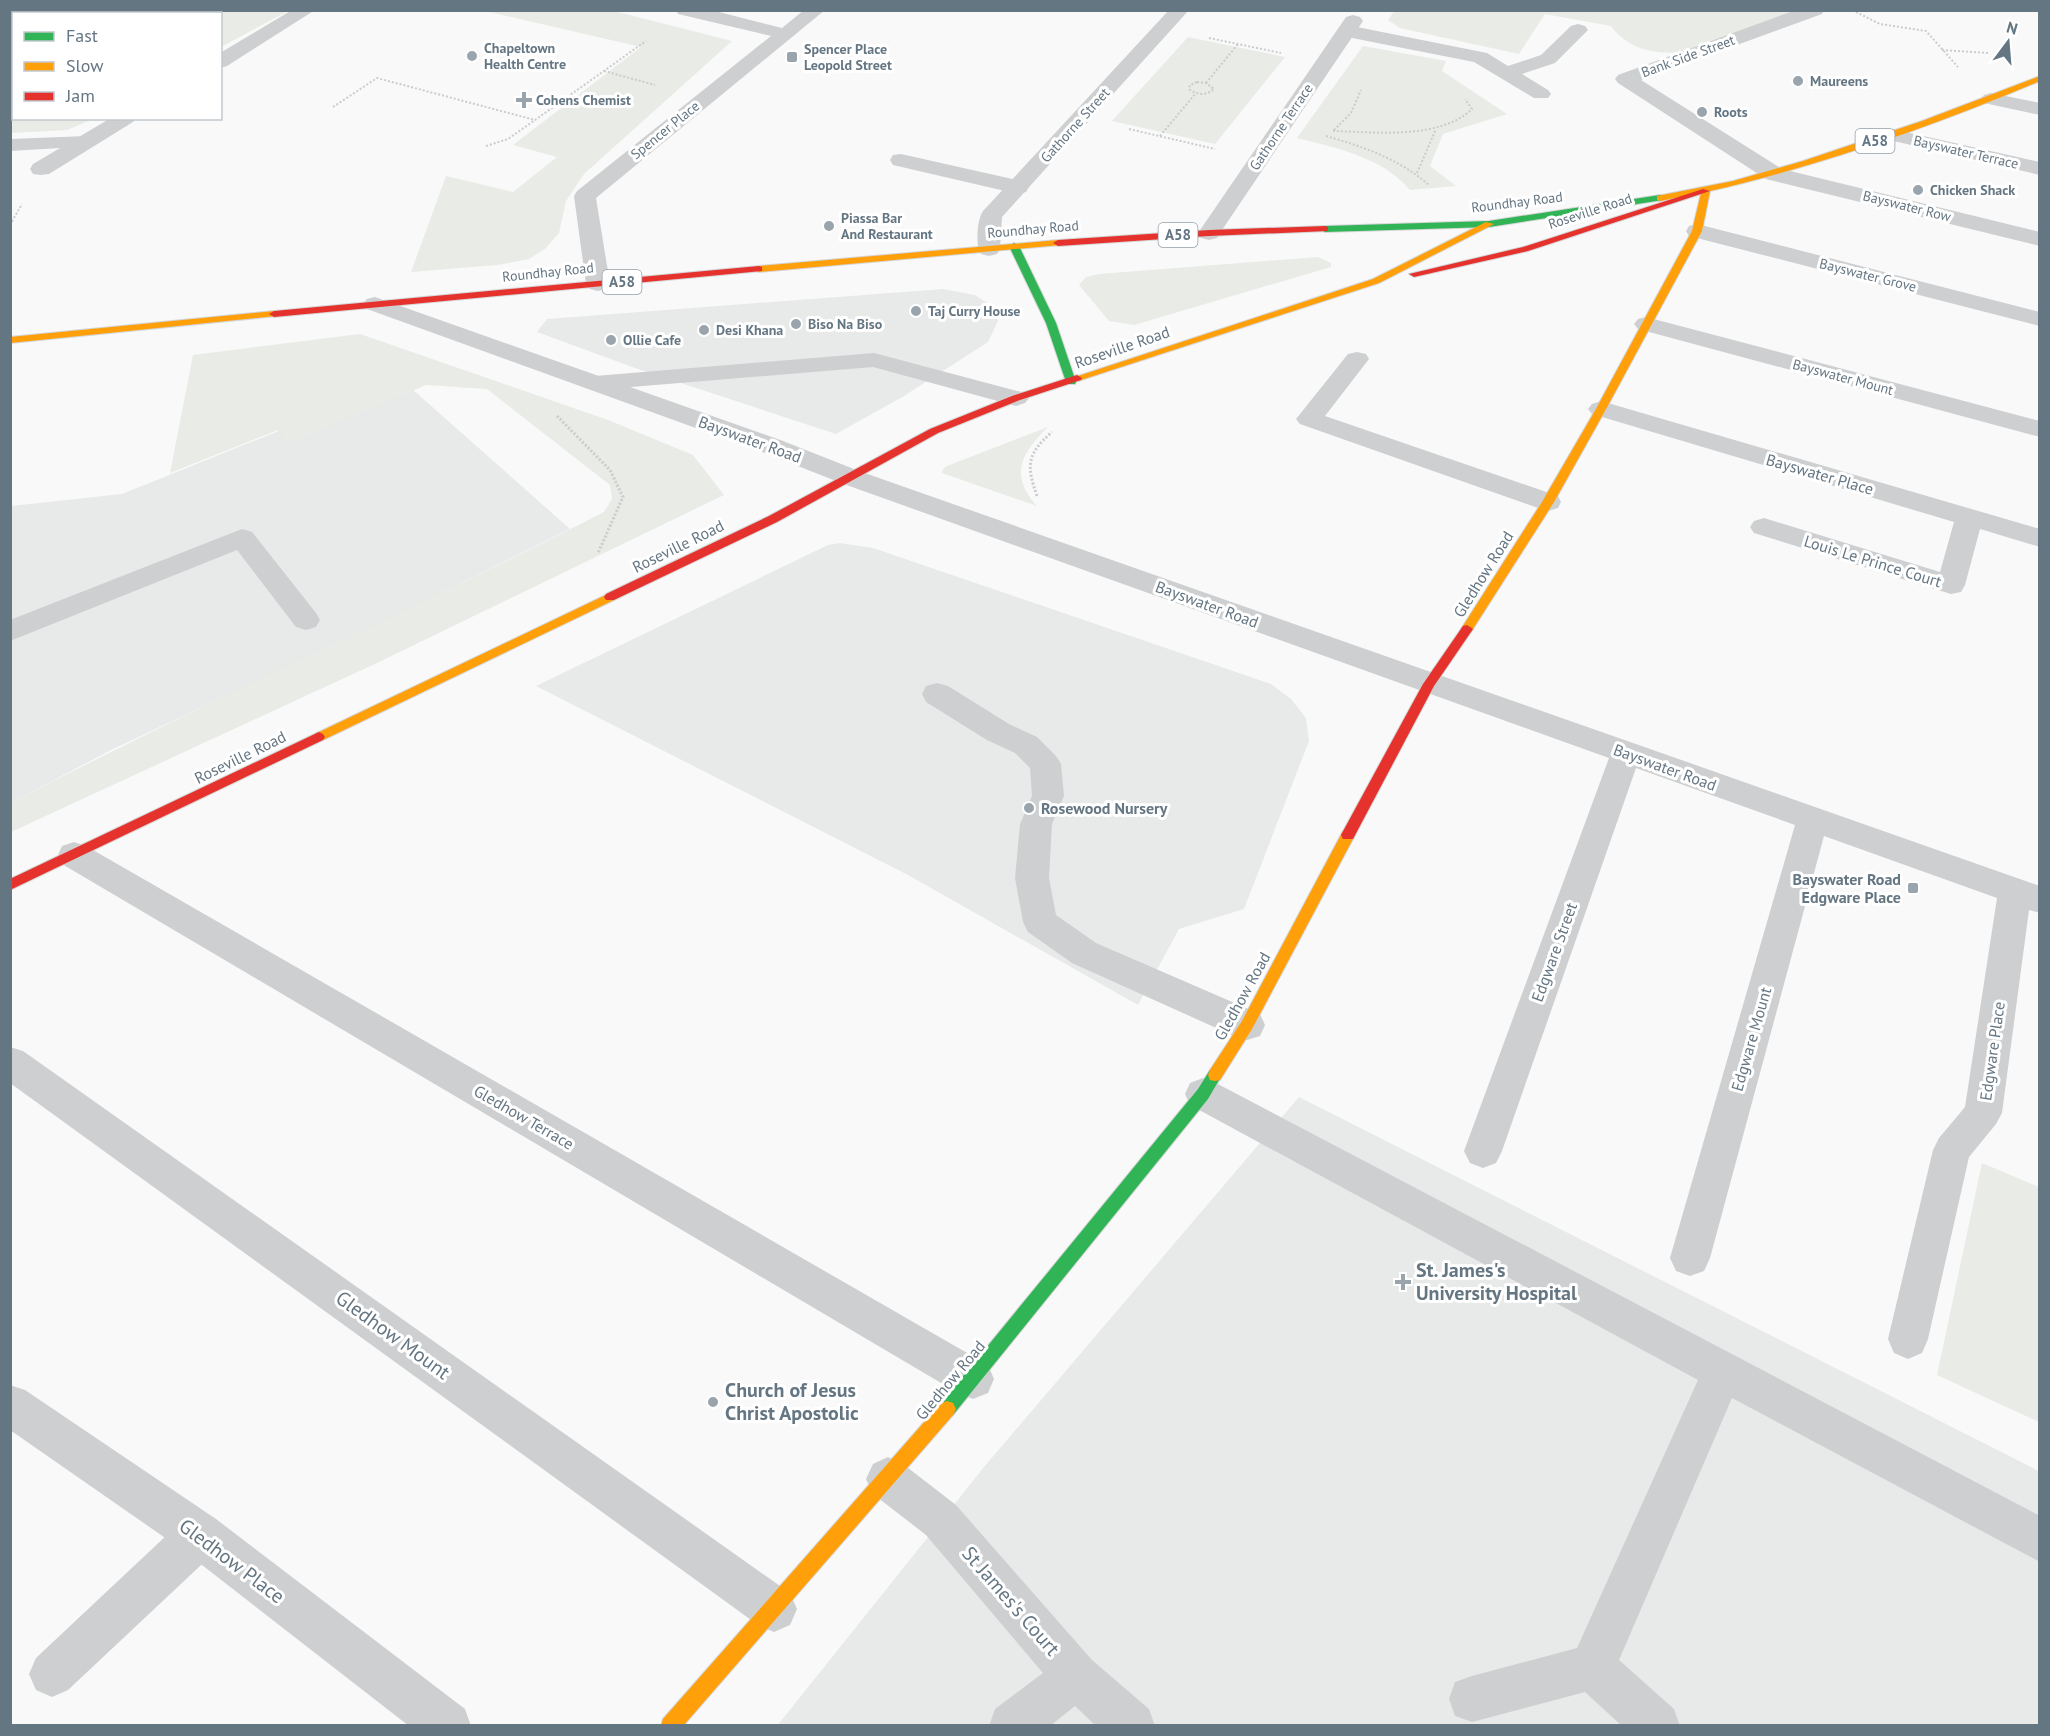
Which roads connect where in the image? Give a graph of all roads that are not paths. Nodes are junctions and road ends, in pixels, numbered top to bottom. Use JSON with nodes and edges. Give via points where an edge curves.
{"nodes":[{"id":1,"x":306,"y":10,"type":"edge"},
{"id":2,"x":685,"y":10,"type":"edge"},
{"id":3,"x":816,"y":10,"type":"edge"},
{"id":4,"x":1180,"y":10,"type":"edge"},
{"id":5,"x":1815,"y":10,"type":"edge"},
{"id":6,"x":1356,"y":18,"type":"edge"},
{"id":7,"x":1578,"y":30,"type":"dead end"},
{"id":8,"x":785,"y":34,"type":"junction"},
{"id":9,"x":222,"y":61,"type":"edge"},
{"id":10,"x":1505,"y":73,"type":"junction"},
{"id":11,"x":2040,"y":78,"type":"edge"},
{"id":12,"x":1541,"y":94,"type":"dead end"},
{"id":13,"x":1991,"y":99,"type":"junction"},
{"id":14,"x":2040,"y":109,"type":"edge"},
{"id":15,"x":123,"y":120,"type":"edge"},
{"id":16,"x":1892,"y":135,"type":"junction"},
{"id":17,"x":87,"y":142,"type":"junction"},
{"id":18,"x":10,"y":145,"type":"edge"},
{"id":19,"x":901,"y":160,"type":"dead end"},
{"id":20,"x":41,"y":169,"type":"dead end"},
{"id":21,"x":2040,"y":169,"type":"edge"},
{"id":22,"x":1774,"y":174,"type":"junction"},
{"id":23,"x":1018,"y":187,"type":"junction"},
{"id":24,"x":1706,"y":191,"type":"junction"},
{"id":25,"x":1489,"y":224,"type":"junction"},
{"id":26,"x":1697,"y":231,"type":"junction"},
{"id":27,"x":1209,"y":232,"type":"junction"},
{"id":28,"x":2040,"y":238,"type":"edge"},
{"id":29,"x":1014,"y":246,"type":"junction"},
{"id":30,"x":989,"y":249,"type":"junction"},
{"id":31,"x":1376,"y":280,"type":"junction"},
{"id":32,"x":598,"y":284,"type":"junction"},
{"id":33,"x":375,"y":304,"type":"junction"},
{"id":34,"x":2040,"y":319,"type":"edge"},
{"id":35,"x":1646,"y":324,"type":"junction"},
{"id":36,"x":10,"y":340,"type":"edge"},
{"id":37,"x":1357,"y":359,"type":"dead end"},
{"id":38,"x":1071,"y":382,"type":"junction"},
{"id":39,"x":595,"y":383,"type":"junction"},
{"id":40,"x":1016,"y":398,"type":"junction"},
{"id":41,"x":1601,"y":409,"type":"junction"},
{"id":42,"x":2040,"y":429,"type":"edge"},
{"id":43,"x":850,"y":477,"type":"junction"},
{"id":44,"x":1548,"y":501,"type":"junction"},
{"id":45,"x":1969,"y":518,"type":"junction"},
{"id":46,"x":1764,"y":527,"type":"dead end"},
{"id":47,"x":2040,"y":538,"type":"edge"},
{"id":48,"x":306,"y":620,"type":"dead end"},
{"id":49,"x":10,"y":631,"type":"edge"},
{"id":50,"x":1429,"y":684,"type":"junction"},
{"id":51,"x":937,"y":694,"type":"dead end"},
{"id":52,"x":1626,"y":753,"type":"junction"},
{"id":53,"x":1813,"y":819,"type":"junction"},
{"id":54,"x":74,"y":855,"type":"junction"},
{"id":55,"x":10,"y":885,"type":"edge"},
{"id":56,"x":2027,"y":896,"type":"edge"},
{"id":57,"x":1247,"y":1025,"type":"junction"},
{"id":58,"x":10,"y":1062,"type":"edge"},
{"id":59,"x":1203,"y":1094,"type":"junction"},
{"id":60,"x":1483,"y":1150,"type":"dead end"},
{"id":61,"x":1690,"y":1258,"type":"dead end"},
{"id":62,"x":1908,"y":1340,"type":"dead end"},
{"id":63,"x":1723,"y":1372,"type":"junction"},
{"id":64,"x":973,"y":1379,"type":"junction"},
{"id":65,"x":12,"y":1408,"type":"edge"},
{"id":66,"x":888,"y":1479,"type":"junction"},
{"id":67,"x":200,"y":1535,"type":"junction"},
{"id":68,"x":2040,"y":1540,"type":"edge"},
{"id":69,"x":774,"y":1609,"type":"junction"},
{"id":70,"x":1592,"y":1667,"type":"junction"},
{"id":71,"x":52,"y":1674,"type":"dead end"},
{"id":72,"x":1076,"y":1676,"type":"junction"},
{"id":73,"x":1472,"y":1699,"type":"dead end"},
{"id":74,"x":448,"y":1725,"type":"edge"},
{"id":75,"x":670,"y":1725,"type":"edge"},
{"id":76,"x":1012,"y":1725,"type":"edge"},
{"id":77,"x":1132,"y":1725,"type":"edge"},
{"id":78,"x":1657,"y":1725,"type":"edge"}],
"edges":[{"from":1,"to":9,"type":"street"},
{"from":2,"to":8,"type":"street"},
{"from":3,"to":8,"type":"street","name":"Spencer Place"},
{"from":4,"to":23,"type":"street","name":"Gathorne Street"},
{"from":5,"to":22,"type":"street","name":"Bank Side Street","via":[[1625,79]]},
{"from":6,"to":10,"type":"street","via":[[1480,57]]},
{"from":6,"to":27,"type":"street","name":"Gathorne Terrace"},
{"from":7,"to":10,"type":"street","via":[[1548,59]]},
{"from":8,"to":32,"type":"street","name":"Spencer Place","via":[[585,196]]},
{"from":10,"to":12,"type":"street"},
{"from":11,"to":13,"type":"street","name":"Roundhay Road","number":"A58"},
{"from":13,"to":14,"type":"street"},
{"from":13,"to":16,"type":"street","name":"Roundhay Road","number":"A58"},
{"from":15,"to":17,"type":"street"},
{"from":16,"to":21,"type":"street","name":"Bayswater Terrace"},
{"from":16,"to":22,"type":"street","name":"Roundhay Road","number":"A58"},
{"from":17,"to":18,"type":"street"},
{"from":17,"to":20,"type":"street"},
{"from":19,"to":23,"type":"street"},
{"from":22,"to":24,"type":"street","name":"Roundhay Road","number":"A58"},
{"from":22,"to":28,"type":"street","name":"Bayswater Row"},
{"from":23,"to":30,"type":"street","name":"Gathorne Street","via":[[991,216]]},
{"from":24,"to":25,"type":"street","name":"Roundhay Road","number":"A58"},
{"from":24,"to":26,"type":"street","name":"Gledhow Road"},
{"from":24,"to":31,"type":"street","name":"Roseville Road","via":[[1545,243],[1442,270]]},
{"from":25,"to":27,"type":"street","name":"Roundhay Road","number":"A58"},
{"from":25,"to":31,"type":"street","name":"Roseville Road"},
{"from":26,"to":34,"type":"street","name":"Bayswater Grove"},
{"from":26,"to":35,"type":"street","name":"Gledhow Road"},
{"from":27,"to":29,"type":"street","name":"Roundhay Road","number":"A58"},
{"from":29,"to":30,"type":"street","name":"Roundhay Road","number":"A58"},
{"from":29,"to":38,"type":"street","via":[[1051,323]]},
{"from":30,"to":32,"type":"street","name":"Roundhay Road","number":"A58"},
{"from":31,"to":38,"type":"street","name":"Roseville Road"},
{"from":32,"to":33,"type":"street","name":"Roundhay Road","number":"A58"},
{"from":33,"to":36,"type":"street","name":"Roundhay Road","number":"A58"},
{"from":33,"to":39,"type":"street","name":"Bayswater Road"},
{"from":35,"to":41,"type":"street","name":"Gledhow Road"},
{"from":35,"to":42,"type":"street","name":"Bayswater Mount"},
{"from":37,"to":44,"type":"street","via":[[1309,419]]},
{"from":38,"to":40,"type":"street","name":"Roseville Road"},
{"from":39,"to":40,"type":"street","via":[[874,360]]},
{"from":39,"to":43,"type":"street","name":"Bayswater Road"},
{"from":40,"to":43,"type":"street","name":"Roseville Road","via":[[934,431]]},
{"from":41,"to":44,"type":"street","name":"Gledhow Road"},
{"from":41,"to":45,"type":"street","name":"Bayswater Place"},
{"from":43,"to":50,"type":"street","name":"Bayswater Road"},
{"from":43,"to":54,"type":"street","name":"Roseville Road","via":[[762,524]]},
{"from":44,"to":50,"type":"street","name":"Gledhow Road"},
{"from":45,"to":46,"type":"street","name":"Louis Le Prince Court","via":[[1951,585]]},
{"from":45,"to":47,"type":"street","name":"Bayswater Place"},
{"from":48,"to":49,"type":"street","via":[[242,538]]},
{"from":50,"to":52,"type":"street","name":"Bayswater Road"},
{"from":50,"to":57,"type":"street","name":"Gledhow Road"},
{"from":51,"to":57,"type":"street","via":[[1026,745],[1046,764],[1048,796],[1036,824],[1032,878],[1040,922],[1084,953]]},
{"from":52,"to":53,"type":"street","name":"Bayswater Road"},
{"from":52,"to":60,"type":"street","name":"Edgware Street"},
{"from":53,"to":56,"type":"street","name":"Bayswater Road"},
{"from":53,"to":61,"type":"street","name":"Edgware Mount"},
{"from":54,"to":55,"type":"street","name":"Roseville Road"},
{"from":54,"to":64,"type":"street","name":"Gledhow Terrace"},
{"from":56,"to":62,"type":"street","name":"Edgware Place","via":[[1983,1113],[1952,1150]]},
{"from":57,"to":59,"type":"street","name":"Gledhow Road"},
{"from":58,"to":69,"type":"street","name":"Gledhow Mount"},
{"from":59,"to":63,"type":"street"},
{"from":59,"to":64,"type":"street","name":"Gledhow Road"},
{"from":63,"to":68,"type":"street"},
{"from":63,"to":70,"type":"street"},
{"from":64,"to":66,"type":"street","name":"Gledhow Road"},
{"from":65,"to":67,"type":"street","name":"Gledhow Place"},
{"from":66,"to":69,"type":"street","name":"Gledhow Road"},
{"from":66,"to":72,"type":"street","name":"St James's Court","via":[[941,1520]]},
{"from":67,"to":71,"type":"street"},
{"from":67,"to":74,"type":"street","name":"Gledhow Place"},
{"from":69,"to":75,"type":"street","name":"Gledhow Road"},
{"from":70,"to":73,"type":"street"},
{"from":70,"to":78,"type":"street"},
{"from":72,"to":76,"type":"street"},
{"from":72,"to":77,"type":"street","name":"St James's Court"}]}
